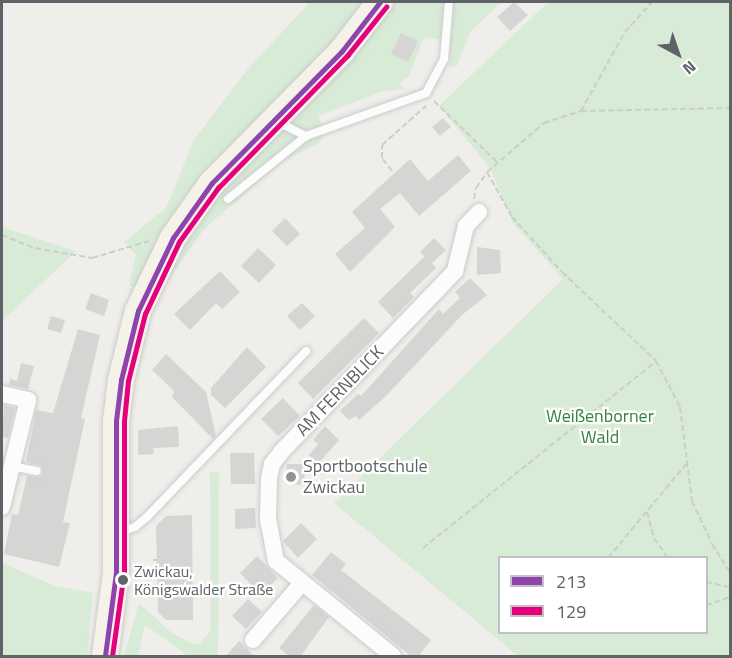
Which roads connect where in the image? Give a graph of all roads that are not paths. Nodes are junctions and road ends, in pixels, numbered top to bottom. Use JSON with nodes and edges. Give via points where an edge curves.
{"nodes":[{"id":1,"x":380,"y":2,"type":"edge"},
{"id":2,"x":449,"y":2,"type":"edge"},
{"id":3,"x":273,"y":120,"type":"junction"},
{"id":4,"x":306,"y":136,"type":"junction"},
{"id":5,"x":228,"y":199,"type":"dead end"},
{"id":6,"x":476,"y":215,"type":"road end"},
{"id":7,"x":306,"y":351,"type":"dead end"},
{"id":8,"x":2,"y":394,"type":"edge"},
{"id":9,"x":11,"y":466,"type":"junction"},
{"id":10,"x":36,"y":471,"type":"dead end"},
{"id":11,"x":2,"y":507,"type":"edge"},
{"id":12,"x":116,"y":533,"type":"junction"},
{"id":13,"x":302,"y":584,"type":"junction"},
{"id":14,"x":253,"y":640,"type":"dead end"},
{"id":15,"x":105,"y":657,"type":"edge"},
{"id":16,"x":393,"y":657,"type":"edge"}],
"edges":[{"from":1,"to":3,"type":"main road","via":[[342,51]]},
{"from":2,"to":4,"type":"lane","via":[[444,59],[426,93]]},
{"from":3,"to":4,"type":"lane"},
{"from":3,"to":12,"type":"main road","via":[[212,183],[138,311],[121,380],[115,451]]},
{"from":4,"to":5,"type":"lane"},
{"from":6,"to":13,"type":"street","name":"AM FERNBLICK","via":[[466,226],[455,271],[272,464],[270,549],[276,561]]},
{"from":7,"to":12,"type":"lane","via":[[147,517],[135,527]]},
{"from":8,"to":9,"type":"street","via":[[28,400]]},
{"from":9,"to":10,"type":"lane"},
{"from":9,"to":11,"type":"street"},
{"from":12,"to":15,"type":"main road"},
{"from":13,"to":14,"type":"street"},
{"from":13,"to":16,"type":"street","name":"AM FERNBLICK"}]}
